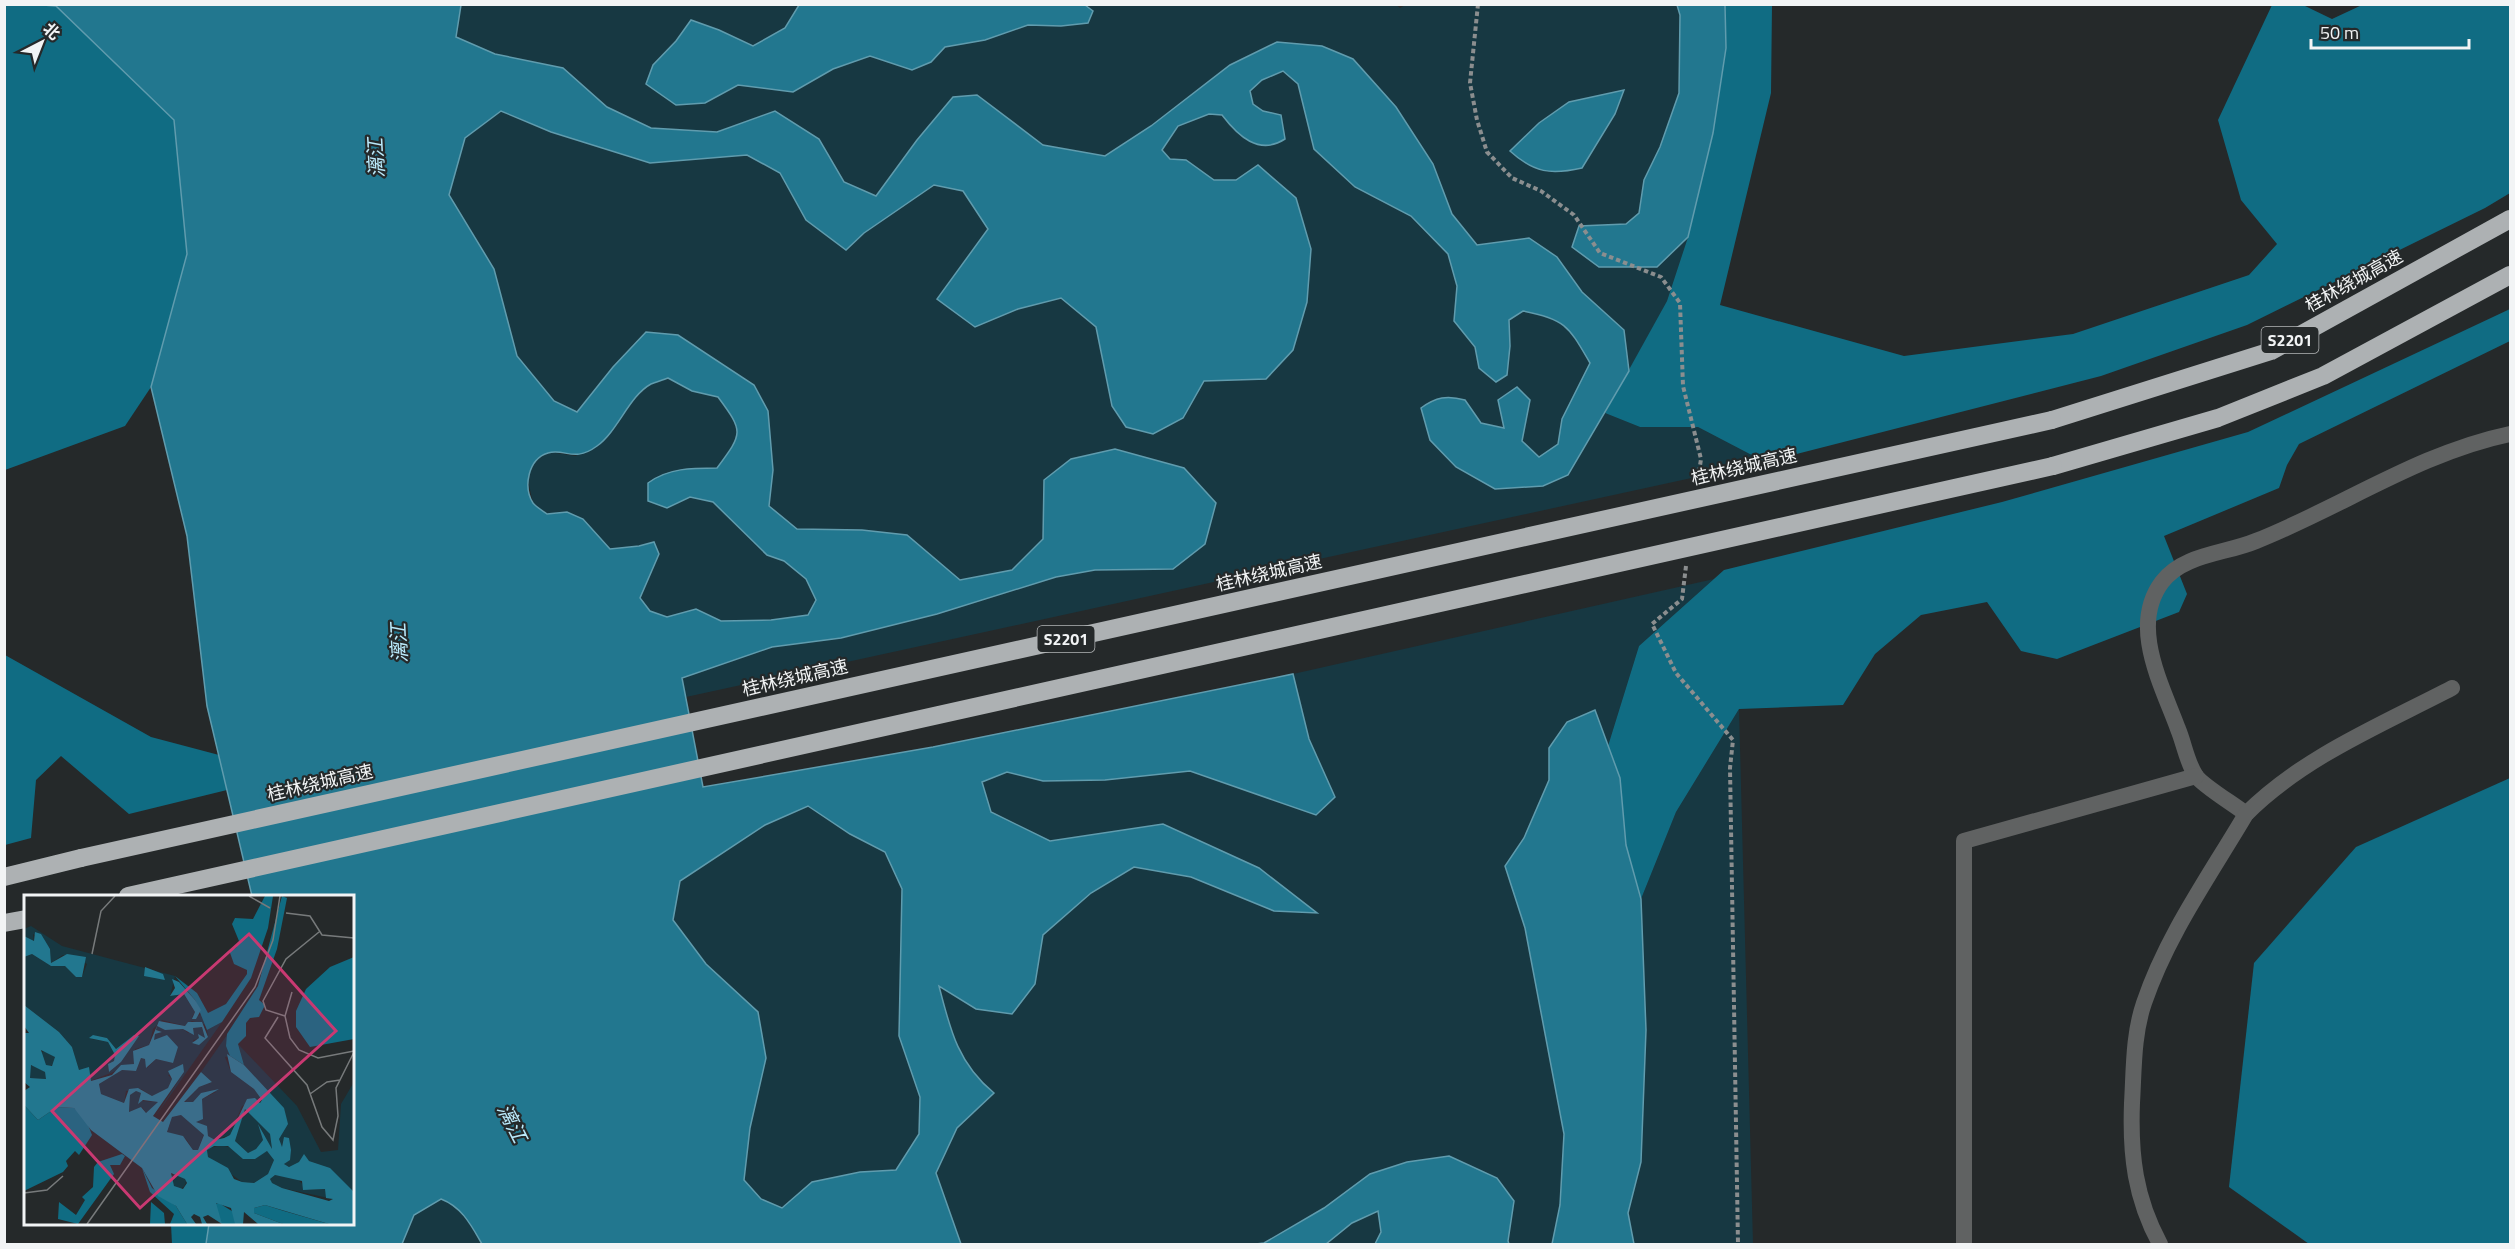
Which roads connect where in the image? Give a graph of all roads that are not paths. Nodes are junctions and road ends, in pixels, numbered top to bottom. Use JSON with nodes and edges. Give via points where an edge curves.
{"nodes":[{"id":1,"x":2511,"y":219,"type":"edge"},
{"id":2,"x":2511,"y":275,"type":"edge"},
{"id":3,"x":2511,"y":434,"type":"edge"},
{"id":4,"x":2452,"y":688,"type":"dead end"},
{"id":5,"x":2196,"y":776,"type":"junction"},
{"id":6,"x":2246,"y":814,"type":"junction"},
{"id":7,"x":4,"y":877,"type":"edge"},
{"id":8,"x":137,"y":895,"type":"edge"},
{"id":9,"x":24,"y":919,"type":"edge"},
{"id":10,"x":4,"y":924,"type":"edge"},
{"id":11,"x":1964,"y":1245,"type":"edge"},
{"id":12,"x":2160,"y":1245,"type":"edge"}],
"edges":[{"from":1,"to":7,"type":"highway","name":"桂林绕城高速","number":"S2201","bridge":true,"via":[[2271,351],[2052,420]]},
{"from":2,"to":8,"type":"highway","number":"S2201","bridge":true,"via":[[2323,376],[2218,418],[2052,466]]},
{"from":3,"to":5,"type":"street","via":[[2437,456],[2265,537],[2187,562],[2168,575],[2152,599],[2150,651]]},
{"from":4,"to":6,"type":"street","via":[[2299,770]]},
{"from":5,"to":6,"type":"street"},
{"from":5,"to":11,"type":"street","via":[[1964,841]]},
{"from":6,"to":12,"type":"street","via":[[2167,946],[2143,1004],[2134,1047],[2130,1142],[2137,1185]]},
{"from":9,"to":10,"type":"highway"}]}
